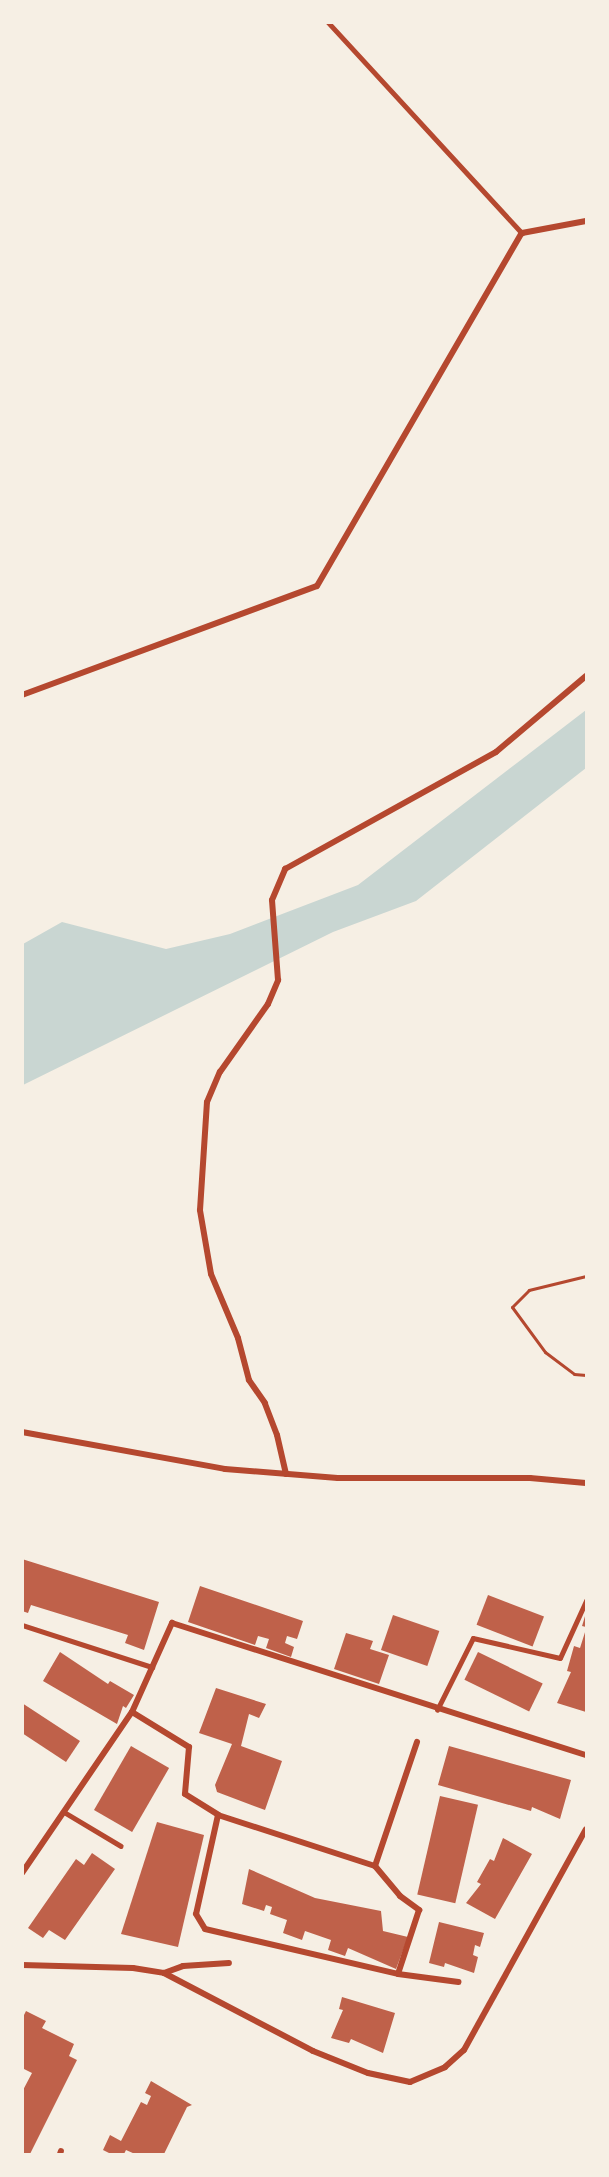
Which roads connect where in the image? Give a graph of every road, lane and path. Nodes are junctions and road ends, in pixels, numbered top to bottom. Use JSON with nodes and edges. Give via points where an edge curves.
{"nodes":[{"id":1,"x":328,"y":22,"type":"edge"},
{"id":2,"x":586,"y":221,"type":"edge"},
{"id":3,"x":522,"y":232,"type":"junction"},
{"id":4,"x":586,"y":676,"type":"edge"},
{"id":5,"x":22,"y":695,"type":"edge"},
{"id":6,"x":586,"y":1276,"type":"edge"},
{"id":7,"x":586,"y":1374,"type":"edge"},
{"id":8,"x":22,"y":1432,"type":"edge"},
{"id":9,"x":286,"y":1474,"type":"junction"},
{"id":10,"x":586,"y":1483,"type":"edge"},
{"id":11,"x":586,"y":1601,"type":"edge"},
{"id":12,"x":22,"y":1625,"type":"edge"},
{"id":13,"x":152,"y":1668,"type":"junction"},
{"id":14,"x":437,"y":1710,"type":"junction"},
{"id":15,"x":132,"y":1712,"type":"junction"},
{"id":16,"x":417,"y":1742,"type":"dead end"},
{"id":17,"x":586,"y":1755,"type":"edge"},
{"id":18,"x":64,"y":1812,"type":"junction"},
{"id":19,"x":218,"y":1815,"type":"junction"},
{"id":20,"x":586,"y":1829,"type":"edge"},
{"id":21,"x":121,"y":1846,"type":"dead end"},
{"id":22,"x":375,"y":1866,"type":"junction"},
{"id":23,"x":22,"y":1873,"type":"edge"},
{"id":24,"x":229,"y":1963,"type":"dead end"},
{"id":25,"x":22,"y":1965,"type":"edge"},
{"id":26,"x":164,"y":1973,"type":"junction"},
{"id":27,"x":398,"y":1974,"type":"junction"},
{"id":28,"x":458,"y":1982,"type":"dead end"}],
"edges":[{"from":1,"to":3,"type":"lane"},
{"from":2,"to":3,"type":"street"},
{"from":3,"to":5,"type":"street","via":[[317,586]]},
{"from":4,"to":9,"type":"street","via":[[496,752],[285,869],[272,900],[278,980],[268,1004],[220,1072],[207,1102],[200,1210],[211,1274],[238,1338],[249,1380],[265,1403]]},
{"from":6,"to":7,"type":"path","via":[[529,1290],[512,1307],[545,1352],[574,1374]]},
{"from":8,"to":9,"type":"street","via":[[225,1469]]},
{"from":9,"to":10,"type":"street"},
{"from":11,"to":14,"type":"lane","via":[[560,1658],[473,1638]]},
{"from":12,"to":13,"type":"lane"},
{"from":13,"to":14,"type":"street","via":[[172,1623]]},
{"from":13,"to":15,"type":"street"},
{"from":14,"to":17,"type":"street"},
{"from":15,"to":18,"type":"street"},
{"from":15,"to":19,"type":"street","via":[[189,1747],[185,1794]]},
{"from":16,"to":22,"type":"street"},
{"from":18,"to":21,"type":"lane"},
{"from":18,"to":23,"type":"street"},
{"from":19,"to":22,"type":"street"},
{"from":19,"to":27,"type":"street","via":[[196,1914],[205,1929]]},
{"from":20,"to":26,"type":"street","via":[[464,2050],[445,2067],[410,2082],[368,2073],[314,2051]]},
{"from":22,"to":27,"type":"street","via":[[400,1896],[419,1910]]},
{"from":24,"to":26,"type":"street","via":[[183,1966]]},
{"from":25,"to":26,"type":"street","via":[[133,1968]]},
{"from":27,"to":28,"type":"street"}]}
